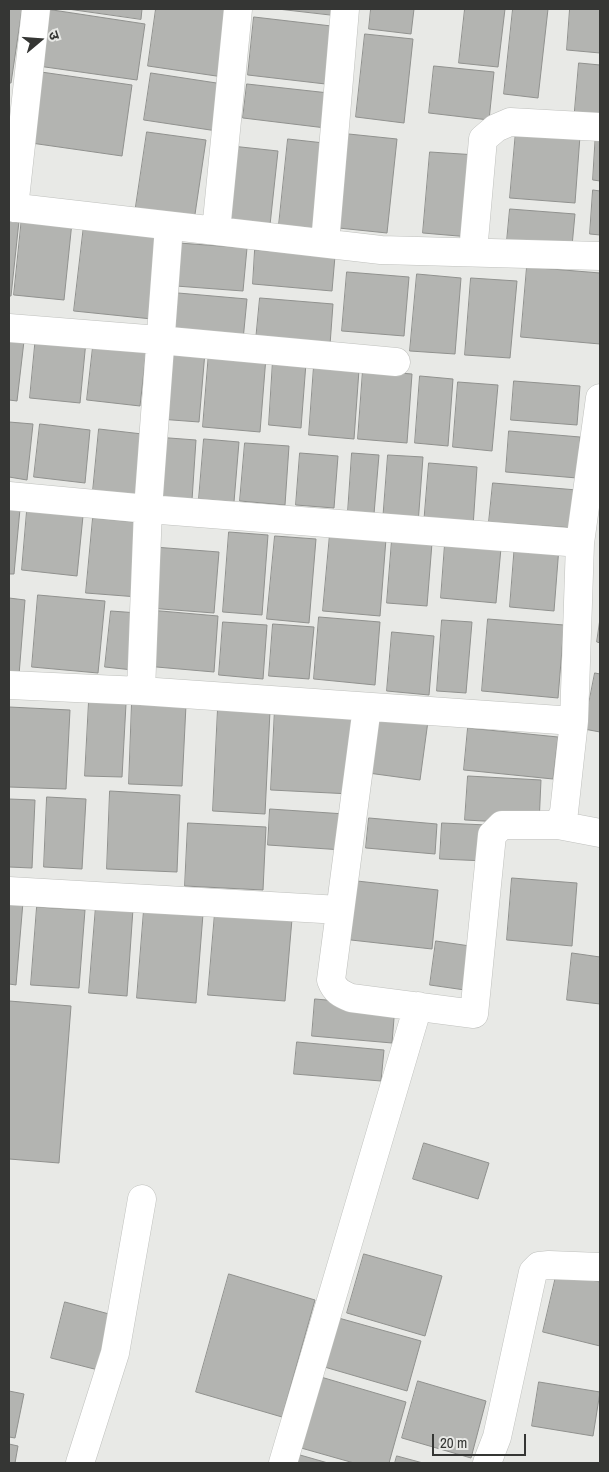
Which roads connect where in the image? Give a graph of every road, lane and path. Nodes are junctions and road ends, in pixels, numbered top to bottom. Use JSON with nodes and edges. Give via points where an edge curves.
{"nodes":[{"id":1,"x":36,"y":9,"type":"edge"},
{"id":2,"x":238,"y":9,"type":"edge"},
{"id":3,"x":345,"y":9,"type":"edge"},
{"id":4,"x":600,"y":127,"type":"edge"},
{"id":5,"x":11,"y":208,"type":"edge"},
{"id":6,"x":169,"y":226,"type":"junction"},
{"id":7,"x":216,"y":231,"type":"junction"},
{"id":8,"x":325,"y":243,"type":"junction"},
{"id":9,"x":473,"y":252,"type":"junction"},
{"id":10,"x":600,"y":256,"type":"edge"},
{"id":11,"x":9,"y":328,"type":"edge"},
{"id":12,"x":159,"y":340,"type":"junction"},
{"id":13,"x":396,"y":362,"type":"dead end"},
{"id":14,"x":600,"y":398,"type":"edge"},
{"id":15,"x":9,"y":496,"type":"edge"},
{"id":16,"x":148,"y":509,"type":"junction"},
{"id":17,"x":580,"y":543,"type":"junction"},
{"id":18,"x":9,"y":685,"type":"edge"},
{"id":19,"x":141,"y":691,"type":"junction"},
{"id":20,"x":367,"y":706,"type":"junction"},
{"id":21,"x":574,"y":721,"type":"junction"},
{"id":22,"x":558,"y":825,"type":"junction"},
{"id":23,"x":600,"y":833,"type":"edge"},
{"id":24,"x":9,"y":891,"type":"edge"},
{"id":25,"x":340,"y":910,"type":"junction"},
{"id":26,"x":418,"y":1006,"type":"junction"},
{"id":27,"x":142,"y":1199,"type":"dead end"},
{"id":28,"x":600,"y":1267,"type":"edge"},
{"id":29,"x":80,"y":1463,"type":"edge"},
{"id":30,"x":283,"y":1463,"type":"edge"},
{"id":31,"x":487,"y":1463,"type":"edge"}],
"edges":[{"from":1,"to":5,"type":"street"},
{"from":2,"to":7,"type":"street"},
{"from":3,"to":8,"type":"street"},
{"from":4,"to":9,"type":"street","via":[[510,122],[496,128],[484,139]]},
{"from":5,"to":6,"type":"street"},
{"from":6,"to":7,"type":"street"},
{"from":6,"to":12,"type":"street"},
{"from":7,"to":8,"type":"street"},
{"from":8,"to":9,"type":"street","via":[[381,250]]},
{"from":9,"to":10,"type":"street"},
{"from":11,"to":12,"type":"street"},
{"from":12,"to":13,"type":"street"},
{"from":12,"to":16,"type":"street"},
{"from":14,"to":17,"type":"street"},
{"from":15,"to":16,"type":"street"},
{"from":16,"to":17,"type":"street"},
{"from":16,"to":19,"type":"street"},
{"from":17,"to":21,"type":"street"},
{"from":18,"to":19,"type":"street"},
{"from":19,"to":20,"type":"street"},
{"from":20,"to":21,"type":"street"},
{"from":20,"to":25,"type":"street"},
{"from":21,"to":22,"type":"street","via":[[564,812]]},
{"from":22,"to":23,"type":"street"},
{"from":22,"to":26,"type":"street","via":[[502,825],[492,835],[474,1014]]},
{"from":24,"to":25,"type":"street"},
{"from":25,"to":26,"type":"street","via":[[331,980],[334,988],[351,998]]},
{"from":26,"to":30,"type":"street"},
{"from":27,"to":29,"type":"street","via":[[115,1353]]},
{"from":28,"to":31,"type":"street","via":[[549,1265],[539,1266],[533,1272],[497,1437]]}]}
